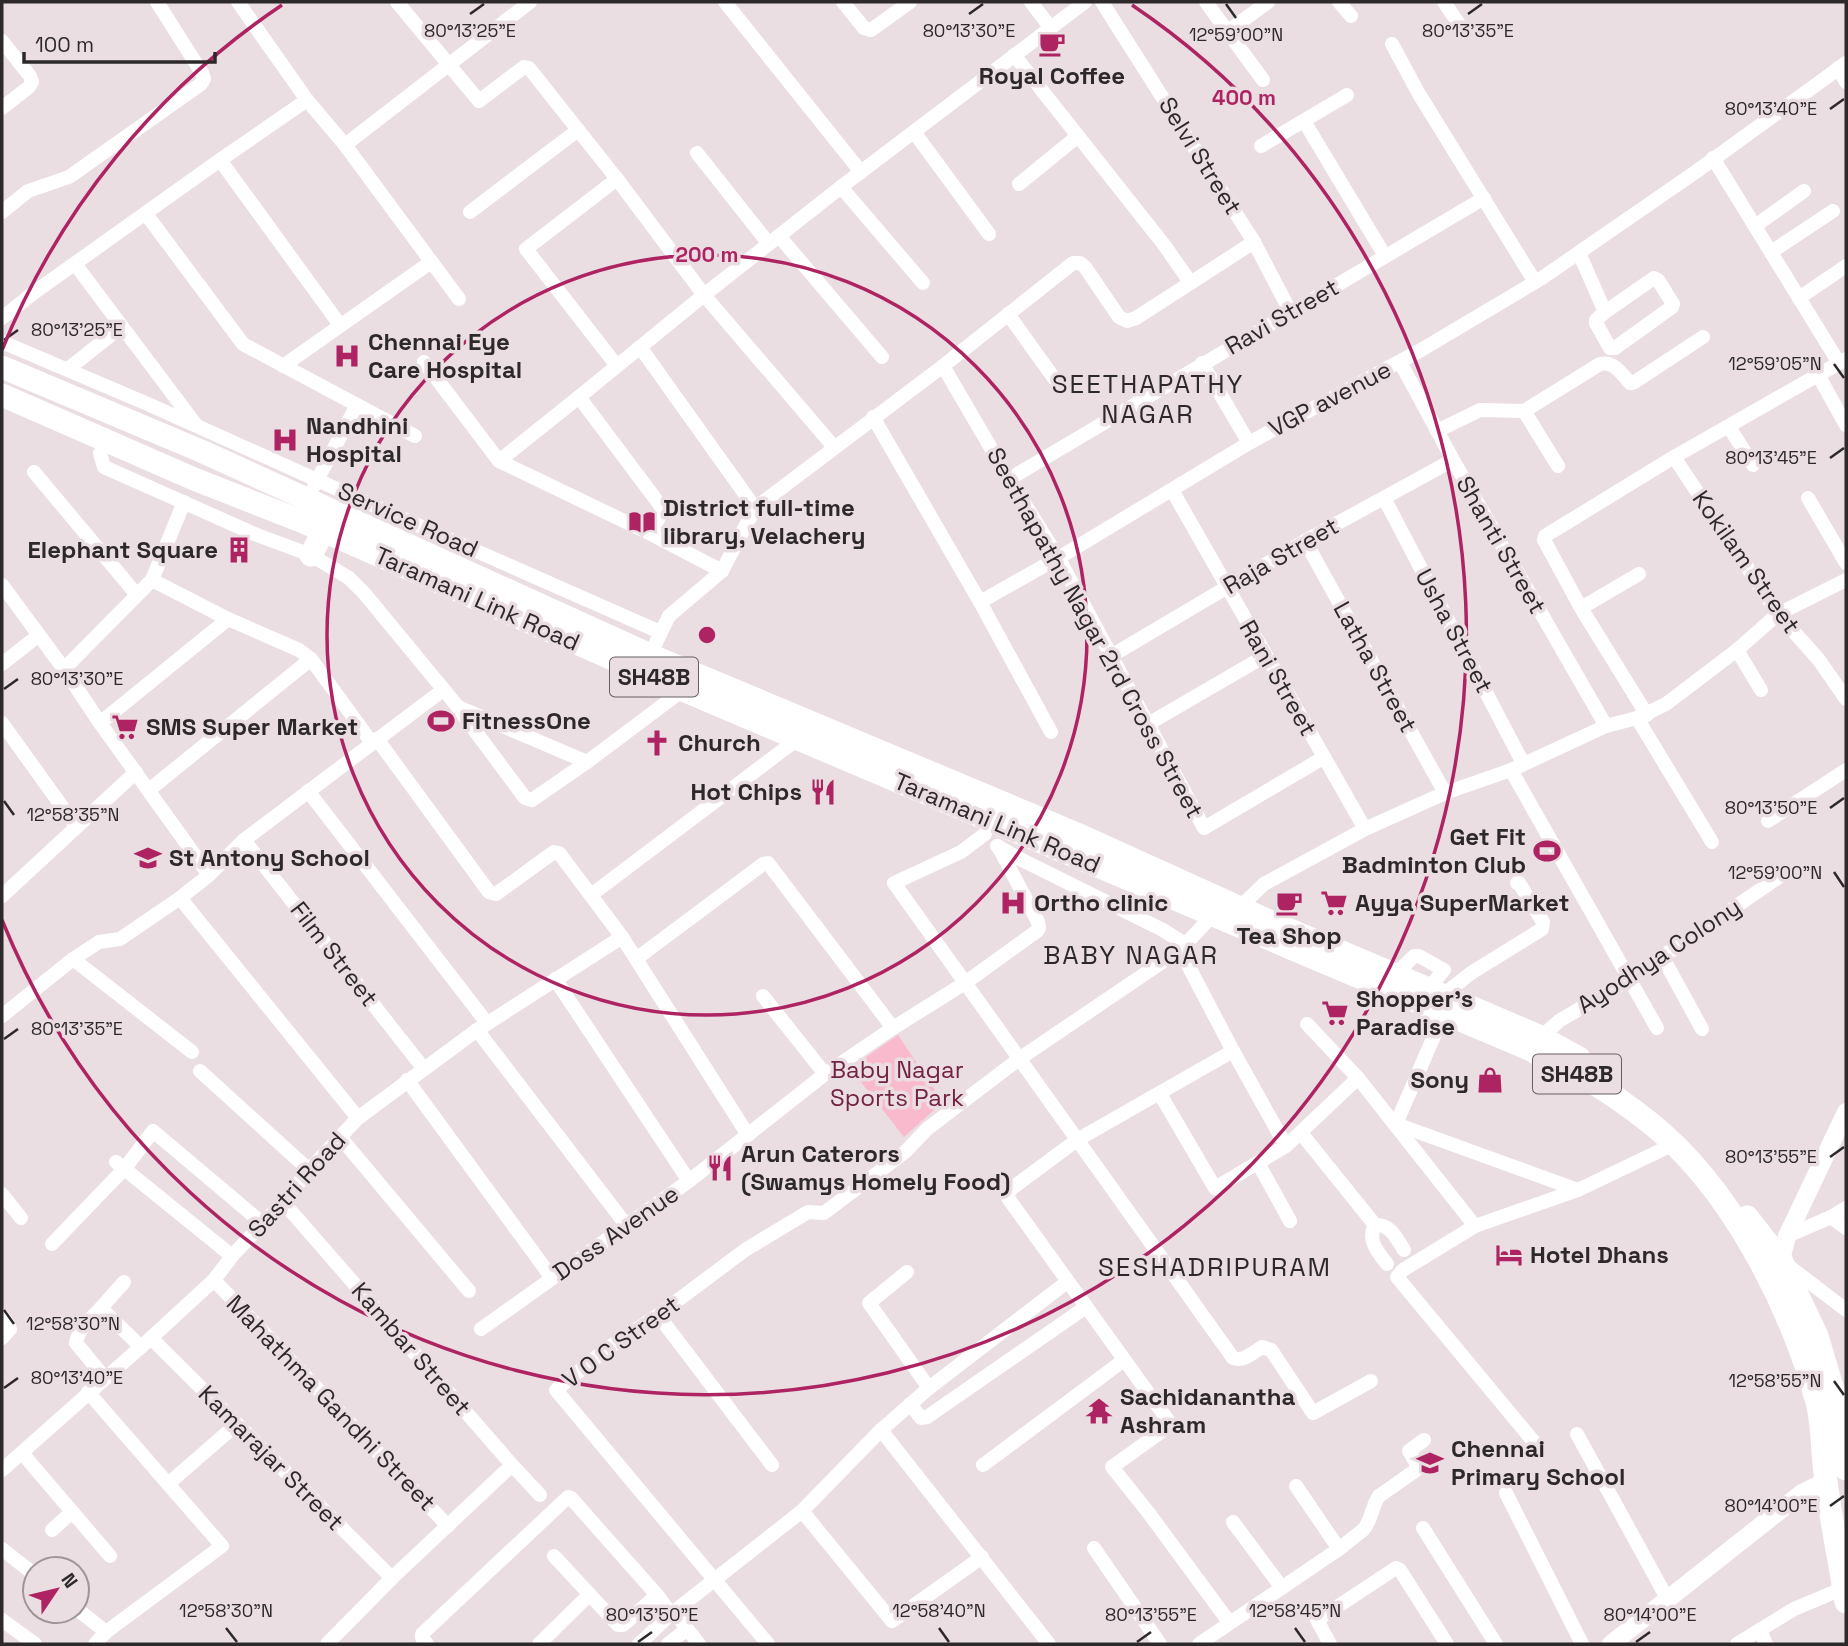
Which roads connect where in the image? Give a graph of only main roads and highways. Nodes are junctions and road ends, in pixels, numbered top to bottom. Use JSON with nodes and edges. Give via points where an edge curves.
{"nodes":[{"id":1,"x":2,"y":367,"type":"edge"},
{"id":2,"x":2,"y":379,"type":"edge"},
{"id":3,"x":2,"y":395,"type":"edge"},
{"id":4,"x":240,"y":465,"type":"junction"},
{"id":5,"x":273,"y":510,"type":"junction"},
{"id":6,"x":329,"y":522,"type":"junction"},
{"id":7,"x":311,"y":555,"type":"road end"},
{"id":8,"x":1026,"y":825,"type":"junction"},
{"id":9,"x":1438,"y":999,"type":"junction"},
{"id":10,"x":1538,"y":1045,"type":"junction"},
{"id":11,"x":1841,"y":1389,"type":"edge"},
{"id":12,"x":1846,"y":1469,"type":"edge"},
{"id":13,"x":1845,"y":1595,"type":"edge"}],
"edges":[{"from":1,"to":4,"type":"main road","name":"Taramani Link Road","number":"SH48B"},
{"from":2,"to":4,"type":"main road"},
{"from":3,"to":5,"type":"main road","name":"Taramani Link Road","number":"SH48B"},
{"from":4,"to":5,"type":"main road"},
{"from":4,"to":6,"type":"main road","name":"Taramani Link Road","number":"SH48B","via":[[312,489]]},
{"from":5,"to":6,"type":"main road","name":"Taramani Link Road","number":"SH48B"},
{"from":6,"to":7,"type":"main road"},
{"from":6,"to":8,"type":"main road","name":"Taramani Link Road","number":"SH48B","via":[[650,655]]},
{"from":6,"to":8,"type":"main road","name":"Taramani Link Road","number":"SH48B","via":[[683,690],[799,738],[986,826]]},
{"from":8,"to":9,"type":"main road","name":"Taramani Link Road","number":"SH48B","via":[[1240,907],[1395,975]]},
{"from":8,"to":9,"type":"main road","name":"Taramani Link Road","number":"SH48B","via":[[1213,915]]},
{"from":9,"to":10,"type":"main road","name":"Taramani Link Road","number":"SH48B"},
{"from":10,"to":11,"type":"main road","name":"Taramani Link Road","number":"SH48B","via":[[1595,1067],[1659,1115],[1713,1168],[1782,1260]]},
{"from":10,"to":13,"type":"main road","name":"Taramani Link Road","number":"SH48B","via":[[1650,1122],[1674,1144],[1703,1176],[1769,1276],[1818,1404]]},
{"from":11,"to":12,"type":"main road","name":"Taramani Link Road","number":"SH48B"}]}
